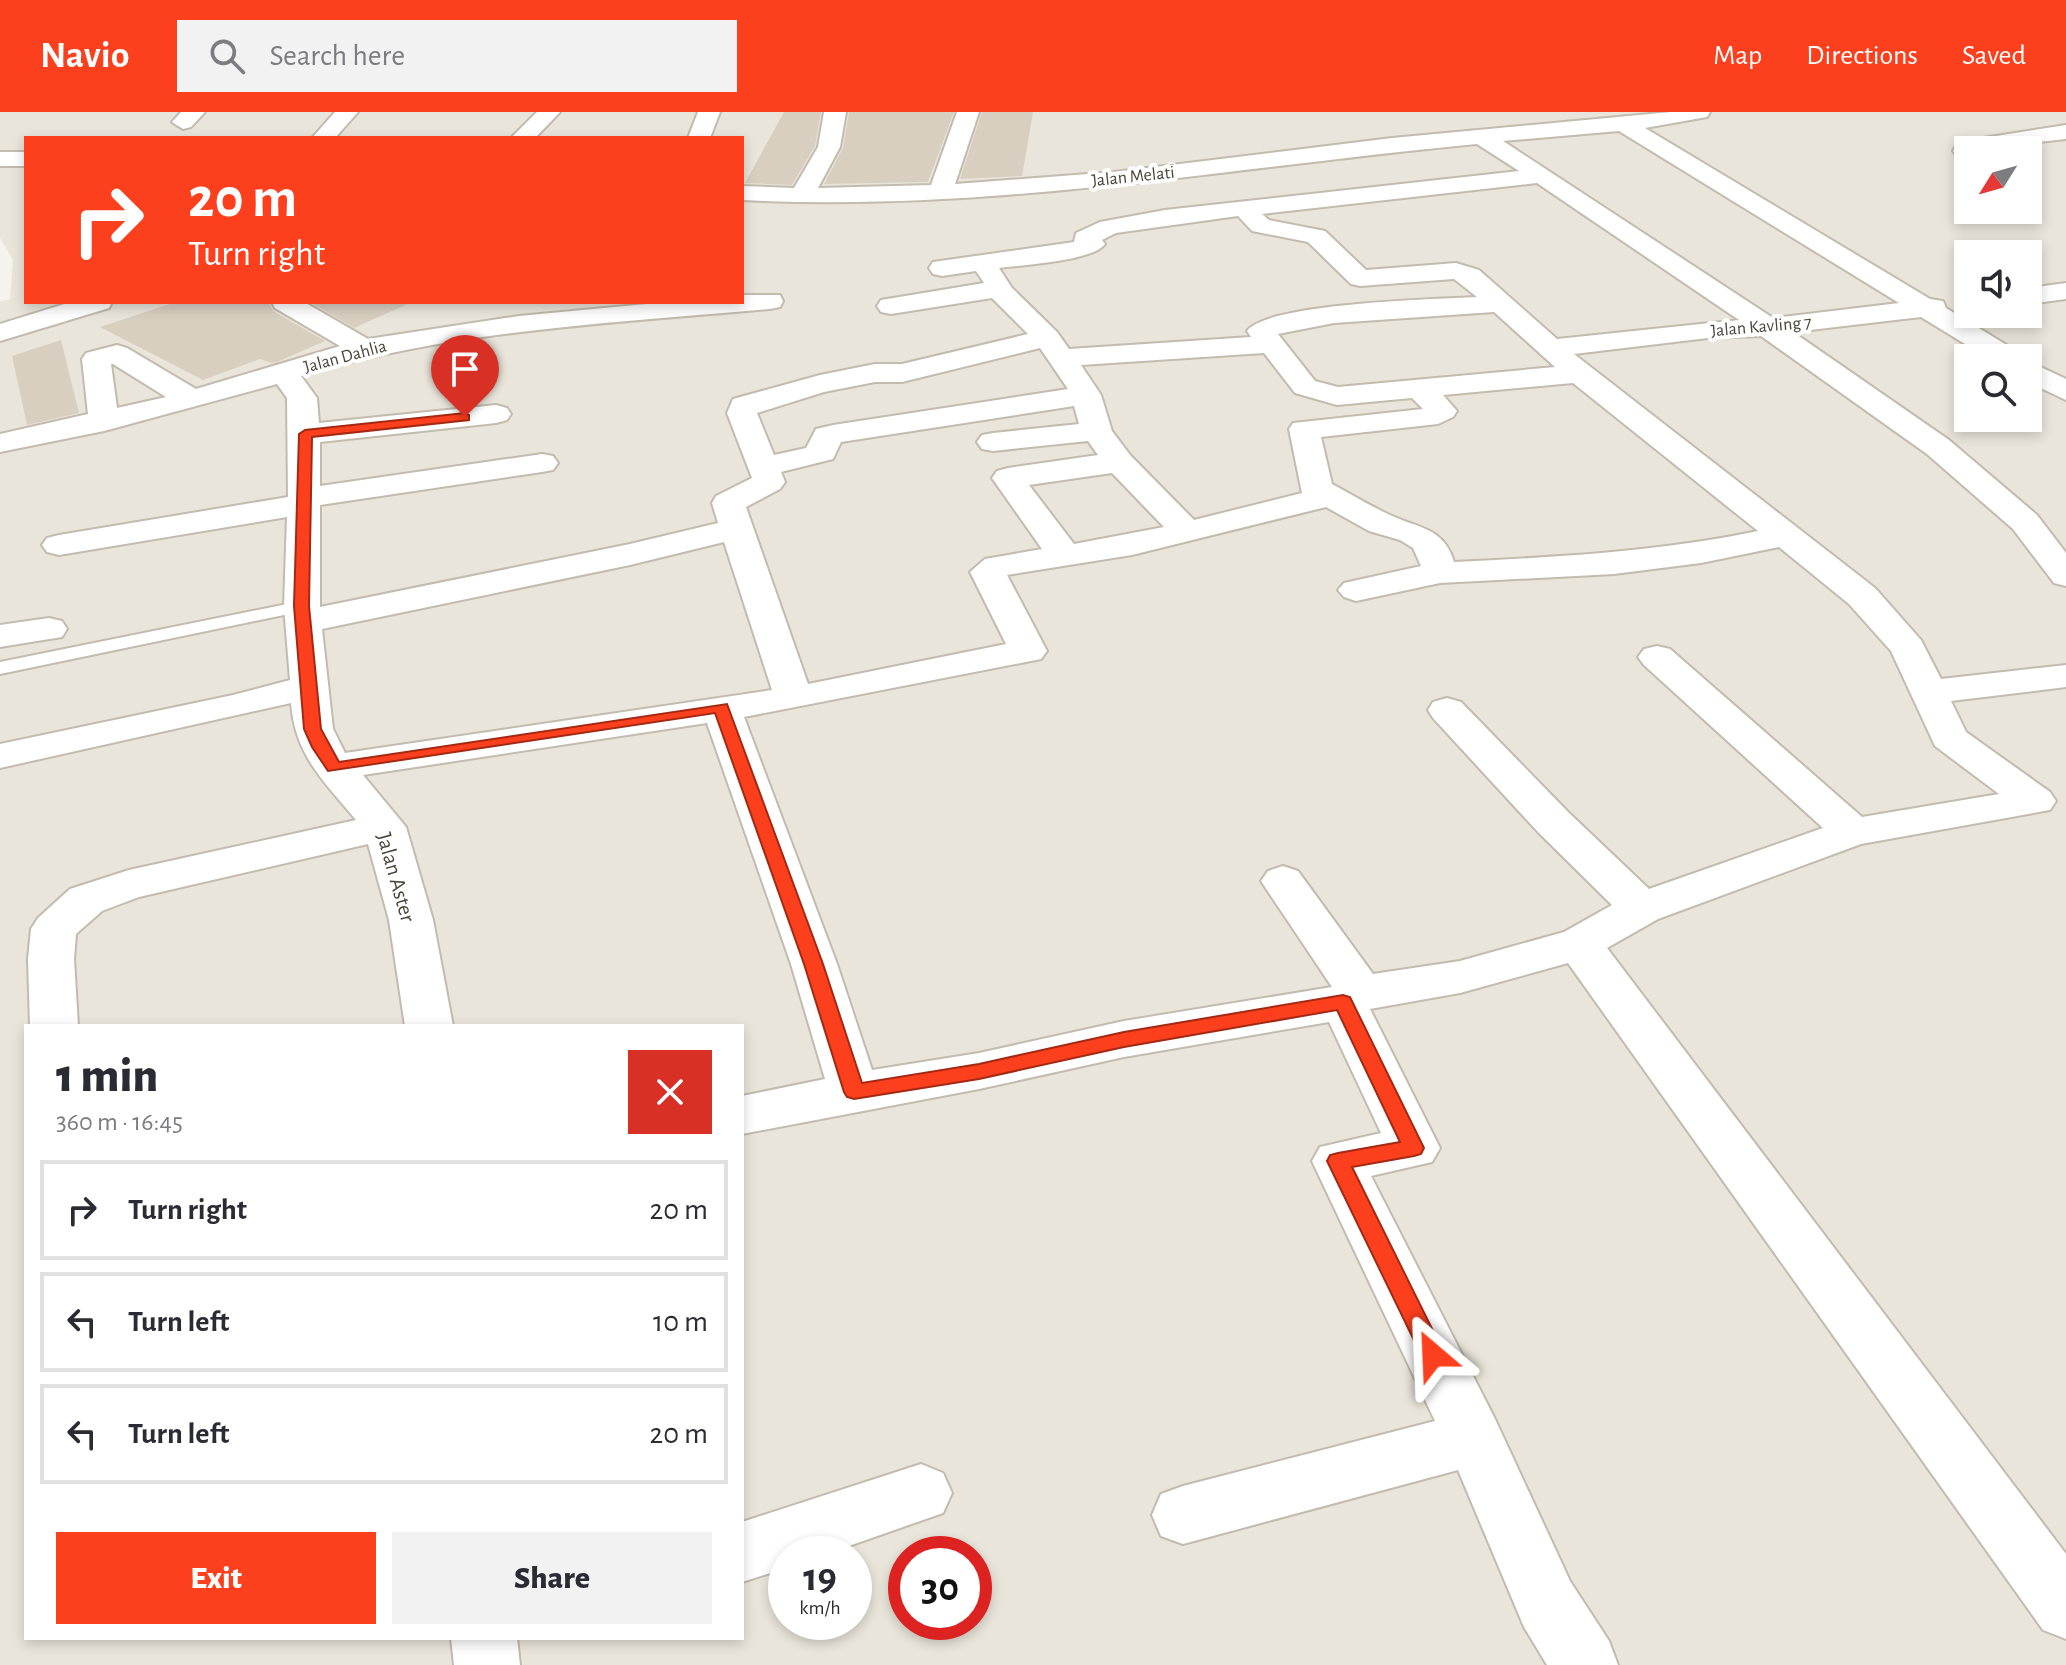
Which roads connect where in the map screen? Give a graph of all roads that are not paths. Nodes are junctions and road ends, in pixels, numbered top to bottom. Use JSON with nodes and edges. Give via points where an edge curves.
{"nodes":[{"id":1,"x":347,"y":112,"type":"edge"},
{"id":2,"x":549,"y":112,"type":"edge"},
{"id":3,"x":709,"y":112,"type":"edge"},
{"id":4,"x":835,"y":112,"type":"edge"},
{"id":5,"x":968,"y":112,"type":"edge"},
{"id":6,"x":1699,"y":112,"type":"edge"},
{"id":7,"x":1623,"y":124,"type":"junction"},
{"id":8,"x":2066,"y":132,"type":"edge"},
{"id":9,"x":325,"y":136,"type":"edge"},
{"id":10,"x":524,"y":136,"type":"edge"},
{"id":11,"x":700,"y":136,"type":"edge"},
{"id":12,"x":2036,"y":136,"type":"edge"},
{"id":13,"x":1483,"y":138,"type":"junction"},
{"id":14,"x":0,"y":159,"type":"edge"},
{"id":15,"x":24,"y":159,"type":"edge"},
{"id":16,"x":1541,"y":176,"type":"junction"},
{"id":17,"x":940,"y":192,"type":"junction"},
{"id":18,"x":744,"y":193,"type":"edge"},
{"id":19,"x":802,"y":196,"type":"junction"},
{"id":20,"x":1244,"y":209,"type":"junction"},
{"id":21,"x":983,"y":263,"type":"junction"},
{"id":22,"x":942,"y":268,"type":"dead end"},
{"id":23,"x":998,"y":289,"type":"junction"},
{"id":24,"x":2066,"y":291,"type":"edge"},
{"id":25,"x":2042,"y":294,"type":"edge"},
{"id":26,"x":770,"y":301,"type":"dead end"},
{"id":27,"x":744,"y":302,"type":"edge"},
{"id":28,"x":1503,"y":303,"type":"junction"},
{"id":29,"x":72,"y":304,"type":"edge"},
{"id":30,"x":288,"y":304,"type":"edge"},
{"id":31,"x":710,"y":304,"type":"edge"},
{"id":32,"x":690,"y":305,"type":"edge"},
{"id":33,"x":1954,"y":305,"type":"edge"},
{"id":34,"x":45,"y":306,"type":"edge"},
{"id":35,"x":891,"y":306,"type":"dead end"},
{"id":36,"x":1922,"y":308,"type":"junction"},
{"id":37,"x":0,"y":312,"type":"edge"},
{"id":38,"x":514,"y":313,"type":"edge"},
{"id":39,"x":1768,"y":327,"type":"junction"},
{"id":40,"x":0,"y":333,"type":"edge"},
{"id":41,"x":1270,"y":344,"type":"junction"},
{"id":42,"x":1984,"y":344,"type":"edge"},
{"id":43,"x":363,"y":348,"type":"junction"},
{"id":44,"x":1053,"y":348,"type":"junction"},
{"id":45,"x":1566,"y":361,"type":"junction"},
{"id":46,"x":284,"y":373,"type":"junction"},
{"id":47,"x":902,"y":373,"type":"junction"},
{"id":48,"x":2042,"y":378,"type":"edge"},
{"id":49,"x":494,"y":383,"type":"dead end"},
{"id":50,"x":1420,"y":389,"type":"junction"},
{"id":51,"x":2066,"y":391,"type":"edge"},
{"id":52,"x":1086,"y":395,"type":"junction"},
{"id":53,"x":192,"y":400,"type":"junction"},
{"id":54,"x":978,"y":411,"type":"junction"},
{"id":55,"x":936,"y":417,"type":"junction"},
{"id":56,"x":104,"y":422,"type":"junction"},
{"id":57,"x":1097,"y":431,"type":"junction"},
{"id":58,"x":305,"y":434,"type":"junction"},
{"id":59,"x":993,"y":442,"type":"junction"},
{"id":60,"x":0,"y":443,"type":"edge"},
{"id":61,"x":1119,"y":462,"type":"junction"},
{"id":62,"x":542,"y":463,"type":"dead end"},
{"id":63,"x":765,"y":466,"type":"junction"},
{"id":64,"x":1008,"y":478,"type":"junction"},
{"id":65,"x":1317,"y":489,"type":"junction"},
{"id":66,"x":303,"y":501,"type":"junction"},
{"id":67,"x":738,"y":528,"type":"junction"},
{"id":68,"x":1187,"y":532,"type":"junction"},
{"id":69,"x":1788,"y":535,"type":"junction"},
{"id":70,"x":59,"y":545,"type":"dead end"},
{"id":71,"x":1064,"y":554,"type":"junction"},
{"id":72,"x":1440,"y":573,"type":"junction"},
{"id":73,"x":2066,"y":576,"type":"edge"},
{"id":74,"x":1356,"y":590,"type":"dead end"},
{"id":75,"x":302,"y":614,"type":"junction"},
{"id":76,"x":49,"y":629,"type":"dead end"},
{"id":77,"x":0,"y":636,"type":"edge"},
{"id":78,"x":1657,"y":657,"type":"dead end"},
{"id":79,"x":0,"y":668,"type":"edge"},
{"id":80,"x":2066,"y":676,"type":"edge"},
{"id":81,"x":311,"y":686,"type":"junction"},
{"id":82,"x":1927,"y":692,"type":"junction"},
{"id":83,"x":794,"y":698,"type":"junction"},
{"id":84,"x":721,"y":707,"type":"junction"},
{"id":85,"x":1447,"y":710,"type":"dead end"},
{"id":86,"x":0,"y":756,"type":"edge"},
{"id":87,"x":334,"y":767,"type":"junction"},
{"id":88,"x":2050,"y":801,"type":"edge"},
{"id":89,"x":385,"y":827,"type":"junction"},
{"id":90,"x":1853,"y":832,"type":"junction"},
{"id":91,"x":1283,"y":881,"type":"dead end"},
{"id":92,"x":1642,"y":908,"type":"junction"},
{"id":93,"x":1579,"y":944,"type":"junction"},
{"id":94,"x":1352,"y":998,"type":"junction"},
{"id":95,"x":54,"y":1024,"type":"edge"},
{"id":96,"x":429,"y":1024,"type":"edge"},
{"id":97,"x":854,"y":1092,"type":"junction"},
{"id":98,"x":744,"y":1115,"type":"edge"},
{"id":99,"x":1474,"y":1438,"type":"junction"},
{"id":100,"x":921,"y":1493,"type":"dead end"},
{"id":101,"x":1183,"y":1515,"type":"dead end"},
{"id":102,"x":744,"y":1551,"type":"edge"},
{"id":103,"x":2066,"y":1607,"type":"edge"},
{"id":104,"x":484,"y":1640,"type":"edge"},
{"id":105,"x":487,"y":1665,"type":"edge"},
{"id":106,"x":1585,"y":1665,"type":"edge"}],
"edges":[{"from":1,"to":9,"type":"street"},
{"from":2,"to":10,"type":"street"},
{"from":3,"to":11,"type":"street"},
{"from":4,"to":19,"type":"street","via":[[829,147]]},
{"from":5,"to":17,"type":"street"},
{"from":6,"to":7,"type":"street","name":"Jalan Melati"},
{"from":7,"to":13,"type":"street","name":"Jalan Melati"},
{"from":7,"to":36,"type":"street"},
{"from":8,"to":12,"type":"street"},
{"from":13,"to":16,"type":"street"},
{"from":13,"to":17,"type":"street","name":"Jalan Melati","via":[[1114,179]]},
{"from":14,"to":15,"type":"street"},
{"from":16,"to":20,"type":"street"},
{"from":16,"to":39,"type":"street"},
{"from":17,"to":19,"type":"street","name":"Jalan Melati"},
{"from":18,"to":19,"type":"street","name":"Jalan Melati"},
{"from":20,"to":21,"type":"street","via":[[1109,227],[1085,238],[1092,244],[1078,249]]},
{"from":20,"to":28,"type":"street","via":[[1261,226],[1316,236],[1360,278],[1456,271]]},
{"from":21,"to":22,"type":"street"},
{"from":21,"to":23,"type":"street"},
{"from":23,"to":35,"type":"street"},
{"from":23,"to":44,"type":"street"},
{"from":24,"to":25,"type":"street"},
{"from":26,"to":27,"type":"street","name":"Jalan Dahlia"},
{"from":28,"to":41,"type":"street","via":[[1271,323],[1261,331]]},
{"from":28,"to":45,"type":"street"},
{"from":29,"to":34,"type":"street"},
{"from":30,"to":43,"type":"street"},
{"from":31,"to":32,"type":"street","name":"Jalan Dahlia"},
{"from":32,"to":38,"type":"street","name":"Jalan Dahlia"},
{"from":33,"to":36,"type":"street","name":"Jalan Kavling 7"},
{"from":34,"to":37,"type":"street"},
{"from":34,"to":40,"type":"street"},
{"from":36,"to":39,"type":"street","name":"Jalan Kavling 7"},
{"from":36,"to":42,"type":"street"},
{"from":38,"to":43,"type":"street","name":"Jalan Dahlia"},
{"from":39,"to":45,"type":"street","name":"Jalan Kavling 7","via":[[1708,330]]},
{"from":39,"to":73,"type":"street","via":[[1938,447],[2025,522]]},
{"from":41,"to":44,"type":"street"},
{"from":41,"to":50,"type":"street","name":"Jalan Kavling 7","via":[[1305,387],[1318,393]]},
{"from":43,"to":46,"type":"street","name":"Jalan Dahlia"},
{"from":44,"to":47,"type":"street"},
{"from":44,"to":52,"type":"street"},
{"from":45,"to":50,"type":"street","name":"Jalan Kavling 7"},
{"from":45,"to":69,"type":"street"},
{"from":46,"to":53,"type":"street","name":"Jalan Dahlia"},
{"from":46,"to":58,"type":"street","name":"Jalan Aster","via":[[302,398]]},
{"from":47,"to":55,"type":"street"},
{"from":47,"to":63,"type":"street","via":[[875,373],[744,405],[742,413]]},
{"from":48,"to":51,"type":"street"},
{"from":49,"to":58,"type":"street","via":[[496,426]]},
{"from":50,"to":65,"type":"street","via":[[1440,414],[1304,429]]},
{"from":52,"to":54,"type":"street"},
{"from":52,"to":57,"type":"street"},
{"from":53,"to":56,"type":"street","name":"Jalan Dahlia"},
{"from":53,"to":56,"type":"street","via":[[110,353],[96,359]]},
{"from":54,"to":55,"type":"street"},
{"from":54,"to":59,"type":"street"},
{"from":55,"to":63,"type":"street","via":[[833,434],[816,456]]},
{"from":56,"to":60,"type":"street","name":"Jalan Dahlia"},
{"from":57,"to":59,"type":"street"},
{"from":57,"to":61,"type":"street"},
{"from":58,"to":66,"type":"street","name":"Jalan Aster"},
{"from":59,"to":64,"type":"street"},
{"from":61,"to":64,"type":"street"},
{"from":61,"to":68,"type":"street"},
{"from":62,"to":66,"type":"street"},
{"from":63,"to":67,"type":"street","via":[[769,482],[728,503]]},
{"from":64,"to":71,"type":"street"},
{"from":65,"to":68,"type":"street","via":[[1315,500]]},
{"from":65,"to":72,"type":"street","via":[[1425,541]]},
{"from":66,"to":70,"type":"street"},
{"from":66,"to":75,"type":"street","name":"Jalan Aster"},
{"from":67,"to":75,"type":"street","via":[[656,550]]},
{"from":67,"to":83,"type":"street"},
{"from":68,"to":71,"type":"street"},
{"from":69,"to":72,"type":"street","via":[[1614,564]]},
{"from":69,"to":82,"type":"street","via":[[1871,606],[1908,648]]},
{"from":71,"to":83,"type":"street","via":[[987,572],[1028,651]]},
{"from":72,"to":74,"type":"street"},
{"from":75,"to":79,"type":"lane"},
{"from":75,"to":81,"type":"street","name":"Jalan Aster"},
{"from":76,"to":77,"type":"street"},
{"from":78,"to":90,"type":"street"},
{"from":80,"to":82,"type":"street"},
{"from":81,"to":86,"type":"street"},
{"from":81,"to":87,"type":"street","name":"Jalan Aster","via":[[313,729]]},
{"from":82,"to":88,"type":"street","via":[[1949,738]]},
{"from":83,"to":84,"type":"street"},
{"from":84,"to":87,"type":"street"},
{"from":84,"to":97,"type":"street"},
{"from":85,"to":92,"type":"street"},
{"from":87,"to":89,"type":"street","name":"Jalan Aster"},
{"from":88,"to":90,"type":"street"},
{"from":89,"to":95,"type":"street","via":[[129,885],[86,900],[54,929]]},
{"from":89,"to":96,"type":"street","name":"Jalan Aster","via":[[411,920]]},
{"from":90,"to":92,"type":"street"},
{"from":91,"to":94,"type":"street"},
{"from":92,"to":93,"type":"street"},
{"from":93,"to":94,"type":"street","via":[[1460,977]]},
{"from":93,"to":103,"type":"street"},
{"from":94,"to":97,"type":"street"},
{"from":94,"to":99,"type":"street","via":[[1414,1148],[1338,1161]]},
{"from":97,"to":98,"type":"street"},
{"from":99,"to":101,"type":"street"},
{"from":99,"to":106,"type":"street","via":[[1547,1604]]},
{"from":100,"to":102,"type":"street"},
{"from":104,"to":105,"type":"street"}]}
